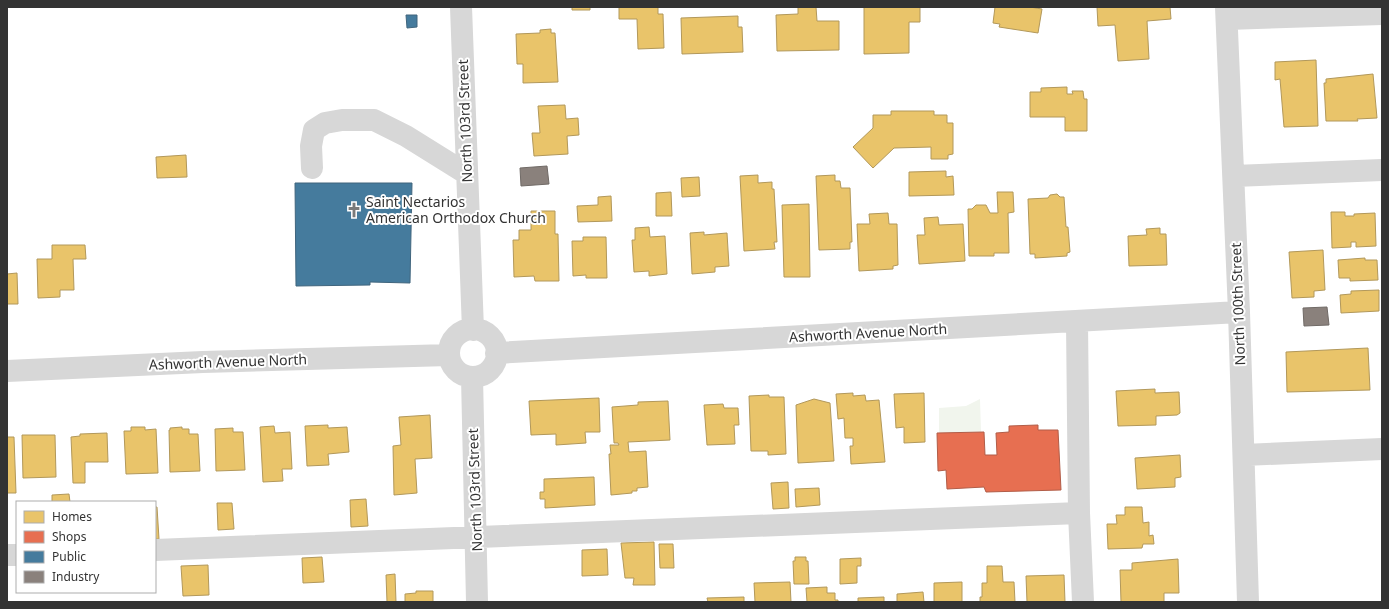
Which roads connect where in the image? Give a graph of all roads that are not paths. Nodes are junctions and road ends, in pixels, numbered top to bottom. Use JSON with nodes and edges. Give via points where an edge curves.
{"nodes":[{"id":1,"x":461,"y":7,"type":"edge"},
{"id":2,"x":1226,"y":13,"type":"edge"},
{"id":3,"x":1382,"y":14,"type":"edge"},
{"id":4,"x":312,"y":168,"type":"dead end"},
{"id":5,"x":1382,"y":170,"type":"edge"},
{"id":6,"x":467,"y":174,"type":"junction"},
{"id":7,"x":1234,"y":176,"type":"junction"},
{"id":8,"x":1239,"y":312,"type":"junction"},
{"id":9,"x":1077,"y":322,"type":"junction"},
{"id":10,"x":472,"y":330,"type":"junction"},
{"id":11,"x":496,"y":353,"type":"junction"},
{"id":12,"x":449,"y":355,"type":"junction"},
{"id":13,"x":7,"y":371,"type":"edge"},
{"id":14,"x":472,"y":377,"type":"junction"},
{"id":15,"x":1382,"y":449,"type":"edge"},
{"id":16,"x":1244,"y":455,"type":"junction"},
{"id":17,"x":1079,"y":513,"type":"junction"},
{"id":18,"x":476,"y":538,"type":"junction"},
{"id":19,"x":156,"y":550,"type":"edge"},
{"id":20,"x":477,"y":602,"type":"edge"},
{"id":21,"x":1083,"y":602,"type":"edge"},
{"id":22,"x":1248,"y":602,"type":"edge"}],
"edges":[{"from":1,"to":6,"type":"street","name":"North 103rd Street"},
{"from":2,"to":3,"type":"street"},
{"from":2,"to":7,"type":"street","name":"North 100th Street"},
{"from":4,"to":6,"type":"street","via":[[311,146],[314,130],[325,123],[342,120],[374,120],[406,136]]},
{"from":5,"to":7,"type":"street"},
{"from":6,"to":10,"type":"street","name":"North 103rd Street"},
{"from":7,"to":8,"type":"street","name":"North 100th Street"},
{"from":8,"to":9,"type":"street","name":"Ashworth Avenue North"},
{"from":8,"to":16,"type":"street","name":"North 100th Street"},
{"from":9,"to":11,"type":"street","name":"Ashworth Avenue North"},
{"from":9,"to":17,"type":"street"},
{"from":10,"to":11,"type":"street","via":[[489,336]]},
{"from":10,"to":12,"type":"street","via":[[456,337],[451,344]]},
{"from":11,"to":14,"type":"street","via":[[493,366],[487,372]]},
{"from":12,"to":13,"type":"street","name":"Ashworth Avenue North"},
{"from":12,"to":14,"type":"street","via":[[457,371]]},
{"from":14,"to":18,"type":"street","name":"North 103rd Street"},
{"from":15,"to":16,"type":"street"},
{"from":16,"to":22,"type":"street","name":"North 100th Street"},
{"from":17,"to":18,"type":"street"},
{"from":17,"to":21,"type":"street"},
{"from":18,"to":19,"type":"street"},
{"from":18,"to":20,"type":"street","name":"North 103rd Street"}]}
